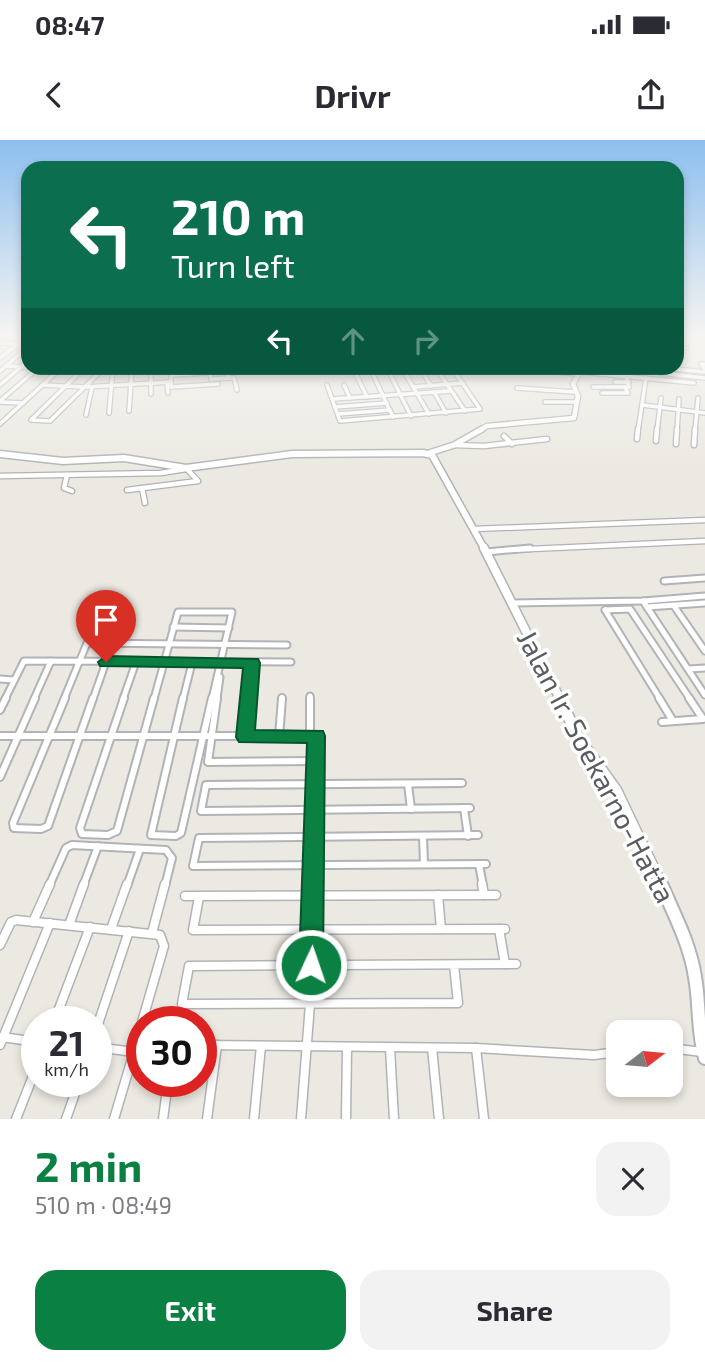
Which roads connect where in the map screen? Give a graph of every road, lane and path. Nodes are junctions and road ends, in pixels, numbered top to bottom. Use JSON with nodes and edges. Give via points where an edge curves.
{"nodes":[{"id":1,"x":23,"y":381,"type":"edge"},
{"id":2,"x":47,"y":381,"type":"edge"},
{"id":3,"x":70,"y":381,"type":"edge"},
{"id":4,"x":91,"y":381,"type":"edge"},
{"id":5,"x":112,"y":381,"type":"edge"},
{"id":6,"x":131,"y":381,"type":"edge"},
{"id":7,"x":218,"y":381,"type":"joint"},
{"id":8,"x":235,"y":381,"type":"edge"},
{"id":9,"x":359,"y":381,"type":"edge"},
{"id":10,"x":376,"y":381,"type":"edge"},
{"id":11,"x":394,"y":381,"type":"edge"},
{"id":12,"x":410,"y":381,"type":"edge"},
{"id":13,"x":428,"y":381,"type":"edge"},
{"id":14,"x":444,"y":381,"type":"edge"},
{"id":15,"x":575,"y":381,"type":"edge"},
{"id":16,"x":627,"y":381,"type":"edge"},
{"id":17,"x":642,"y":381,"type":"edge"},
{"id":18,"x":674,"y":381,"type":"edge"},
{"id":19,"x":169,"y":382,"type":"junction"},
{"id":20,"x":615,"y":382,"type":"dead end"},
{"id":21,"x":151,"y":383,"type":"junction"},
{"id":22,"x":463,"y":383,"type":"joint"},
{"id":23,"x":694,"y":383,"type":"dead end"},
{"id":24,"x":131,"y":384,"type":"junction"},
{"id":25,"x":344,"y":384,"type":"dead end"},
{"id":26,"x":627,"y":384,"type":"junction"},
{"id":27,"x":42,"y":385,"type":"junction"},
{"id":28,"x":201,"y":385,"type":"junction"},
{"id":29,"x":447,"y":385,"type":"junction"},
{"id":30,"x":111,"y":386,"type":"junction"},
{"id":31,"x":184,"y":386,"type":"junction"},
{"id":32,"x":327,"y":386,"type":"dead end"},
{"id":33,"x":431,"y":386,"type":"junction"},
{"id":34,"x":64,"y":387,"type":"junction"},
{"id":35,"x":85,"y":387,"type":"junction"},
{"id":36,"x":92,"y":387,"type":"junction"},
{"id":37,"x":414,"y":387,"type":"junction"},
{"id":38,"x":593,"y":387,"type":"dead end"},
{"id":39,"x":517,"y":388,"type":"dead end"},
{"id":40,"x":237,"y":390,"type":"dead end"},
{"id":41,"x":201,"y":391,"type":"dead end"},
{"id":42,"x":219,"y":391,"type":"dead end"},
{"id":43,"x":451,"y":391,"type":"junction"},
{"id":44,"x":184,"y":392,"type":"dead end"},
{"id":45,"x":434,"y":392,"type":"junction"},
{"id":46,"x":575,"y":392,"type":"junction"},
{"id":47,"x":168,"y":393,"type":"dead end"},
{"id":48,"x":417,"y":393,"type":"junction"},
{"id":49,"x":602,"y":393,"type":"dead end"},
{"id":50,"x":150,"y":394,"type":"dead end"},
{"id":51,"x":401,"y":394,"type":"junction"},
{"id":52,"x":384,"y":396,"type":"junction"},
{"id":53,"x":367,"y":397,"type":"junction"},
{"id":54,"x":350,"y":398,"type":"junction"},
{"id":55,"x":661,"y":398,"type":"dead end"},
{"id":56,"x":698,"y":398,"type":"dead end"},
{"id":57,"x":332,"y":399,"type":"junction"},
{"id":58,"x":679,"y":399,"type":"dead end"},
{"id":59,"x":387,"y":402,"type":"junction"},
{"id":60,"x":545,"y":402,"type":"dead end"},
{"id":61,"x":577,"y":402,"type":"junction"},
{"id":62,"x":23,"y":403,"type":"junction"},
{"id":63,"x":643,"y":405,"type":"junction"},
{"id":64,"x":335,"y":407,"type":"junction"},
{"id":65,"x":660,"y":407,"type":"junction"},
{"id":66,"x":390,"y":410,"type":"junction"},
{"id":67,"x":678,"y":410,"type":"junction"},
{"id":68,"x":129,"y":411,"type":"dead end"},
{"id":69,"x":465,"y":411,"type":"junction"},
{"id":70,"x":697,"y":412,"type":"junction"},
{"id":71,"x":108,"y":413,"type":"dead end"},
{"id":72,"x":446,"y":413,"type":"junction"},
{"id":73,"x":705,"y":413,"type":"edge"},
{"id":74,"x":338,"y":414,"type":"junction"},
{"id":75,"x":429,"y":414,"type":"junction"},
{"id":76,"x":86,"y":415,"type":"dead end"},
{"id":77,"x":411,"y":416,"type":"junction"},
{"id":78,"x":393,"y":417,"type":"junction"},
{"id":79,"x":0,"y":424,"type":"edge"},
{"id":80,"x":504,"y":436,"type":"dead end"},
{"id":81,"x":547,"y":439,"type":"dead end"},
{"id":82,"x":637,"y":439,"type":"dead end"},
{"id":83,"x":656,"y":441,"type":"dead end"},
{"id":84,"x":512,"y":444,"type":"junction"},
{"id":85,"x":676,"y":444,"type":"dead end"},
{"id":86,"x":454,"y":445,"type":"junction"},
{"id":87,"x":694,"y":445,"type":"dead end"},
{"id":88,"x":429,"y":453,"type":"junction"},
{"id":89,"x":0,"y":454,"type":"edge"},
{"id":90,"x":188,"y":468,"type":"junction"},
{"id":91,"x":67,"y":475,"type":"junction"},
{"id":92,"x":0,"y":476,"type":"edge"},
{"id":93,"x":142,"y":488,"type":"junction"},
{"id":94,"x":127,"y":490,"type":"dead end"},
{"id":95,"x":72,"y":491,"type":"dead end"},
{"id":96,"x":145,"y":503,"type":"dead end"},
{"id":97,"x":705,"y":520,"type":"edge"},
{"id":98,"x":474,"y":529,"type":"junction"},
{"id":99,"x":705,"y":541,"type":"edge"},
{"id":100,"x":486,"y":552,"type":"junction"},
{"id":101,"x":705,"y":578,"type":"edge"},
{"id":102,"x":664,"y":581,"type":"dead end"},
{"id":103,"x":705,"y":596,"type":"edge"},
{"id":104,"x":599,"y":601,"type":"junction"},
{"id":105,"x":643,"y":601,"type":"junction"},
{"id":106,"x":512,"y":603,"type":"junction"},
{"id":107,"x":703,"y":604,"type":"edge"},
{"id":108,"x":674,"y":606,"type":"junction"},
{"id":109,"x":647,"y":607,"type":"junction"},
{"id":110,"x":605,"y":610,"type":"junction"},
{"id":111,"x":705,"y":610,"type":"edge"},
{"id":112,"x":173,"y":627,"type":"junction"},
{"id":113,"x":229,"y":628,"type":"junction"},
{"id":114,"x":169,"y":644,"type":"junction"},
{"id":115,"x":225,"y":644,"type":"junction"},
{"id":116,"x":288,"y":645,"type":"dead end"},
{"id":117,"x":705,"y":651,"type":"edge"},
{"id":118,"x":51,"y":661,"type":"junction"},
{"id":119,"x":80,"y":662,"type":"junction"},
{"id":120,"x":106,"y":662,"type":"junction"},
{"id":121,"x":136,"y":662,"type":"junction"},
{"id":122,"x":164,"y":662,"type":"junction"},
{"id":123,"x":290,"y":662,"type":"dead end"},
{"id":124,"x":192,"y":663,"type":"junction"},
{"id":125,"x":221,"y":663,"type":"junction"},
{"id":126,"x":252,"y":663,"type":"junction"},
{"id":127,"x":705,"y":668,"type":"edge"},
{"id":128,"x":688,"y":669,"type":"junction"},
{"id":129,"x":0,"y":679,"type":"edge"},
{"id":130,"x":14,"y":680,"type":"junction"},
{"id":131,"x":705,"y":695,"type":"edge"},
{"id":132,"x":310,"y":696,"type":"dead end"},
{"id":133,"x":282,"y":697,"type":"dead end"},
{"id":134,"x":0,"y":710,"type":"edge"},
{"id":135,"x":673,"y":721,"type":"junction"},
{"id":136,"x":662,"y":722,"type":"dead end"},
{"id":137,"x":0,"y":736,"type":"edge"},
{"id":138,"x":18,"y":736,"type":"junction"},
{"id":139,"x":310,"y":736,"type":"junction"},
{"id":140,"x":49,"y":737,"type":"junction"},
{"id":141,"x":80,"y":737,"type":"junction"},
{"id":142,"x":110,"y":737,"type":"junction"},
{"id":143,"x":144,"y":737,"type":"junction"},
{"id":144,"x":245,"y":737,"type":"junction"},
{"id":145,"x":279,"y":737,"type":"junction"},
{"id":146,"x":173,"y":738,"type":"junction"},
{"id":147,"x":203,"y":738,"type":"junction"},
{"id":148,"x":212,"y":738,"type":"junction"},
{"id":149,"x":315,"y":761,"type":"junction"},
{"id":150,"x":0,"y":777,"type":"edge"},
{"id":151,"x":462,"y":783,"type":"dead end"},
{"id":152,"x":408,"y":784,"type":"junction"},
{"id":153,"x":314,"y":785,"type":"junction"},
{"id":154,"x":411,"y":809,"type":"junction"},
{"id":155,"x":315,"y":811,"type":"junction"},
{"id":156,"x":478,"y":835,"type":"dead end"},
{"id":157,"x":423,"y":836,"type":"junction"},
{"id":158,"x":468,"y":836,"type":"junction"},
{"id":159,"x":314,"y":837,"type":"junction"},
{"id":160,"x":98,"y":846,"type":"junction"},
{"id":161,"x":140,"y":849,"type":"junction"},
{"id":162,"x":424,"y":864,"type":"junction"},
{"id":163,"x":314,"y":865,"type":"junction"},
{"id":164,"x":438,"y":895,"type":"junction"},
{"id":165,"x":484,"y":895,"type":"junction"},
{"id":166,"x":496,"y":895,"type":"dead end"},
{"id":167,"x":185,"y":897,"type":"dead end"},
{"id":168,"x":199,"y":897,"type":"junction"},
{"id":169,"x":314,"y":897,"type":"junction"},
{"id":170,"x":33,"y":922,"type":"junction"},
{"id":171,"x":50,"y":923,"type":"junction"},
{"id":172,"x":69,"y":925,"type":"junction"},
{"id":173,"x":90,"y":927,"type":"junction"},
{"id":174,"x":111,"y":929,"type":"junction"},
{"id":175,"x":313,"y":929,"type":"junction"},
{"id":176,"x":441,"y":929,"type":"junction"},
{"id":177,"x":129,"y":931,"type":"junction"},
{"id":178,"x":152,"y":933,"type":"junction"},
{"id":179,"x":0,"y":945,"type":"edge"},
{"id":180,"x":505,"y":964,"type":"junction"},
{"id":181,"x":516,"y":964,"type":"dead end"},
{"id":182,"x":311,"y":965,"type":"junction"},
{"id":183,"x":454,"y":965,"type":"junction"},
{"id":184,"x":310,"y":1004,"type":"junction"},
{"id":185,"x":60,"y":1006,"type":"edge"},
{"id":186,"x":104,"y":1006,"type":"edge"},
{"id":187,"x":147,"y":1006,"type":"edge"},
{"id":188,"x":1,"y":1040,"type":"edge"},
{"id":189,"x":21,"y":1041,"type":"edge"},
{"id":190,"x":217,"y":1045,"type":"edge"},
{"id":191,"x":261,"y":1046,"type":"junction"},
{"id":192,"x":306,"y":1046,"type":"junction"},
{"id":193,"x":347,"y":1048,"type":"junction"},
{"id":194,"x":390,"y":1048,"type":"junction"},
{"id":195,"x":432,"y":1048,"type":"junction"},
{"id":196,"x":476,"y":1048,"type":"junction"},
{"id":197,"x":683,"y":1051,"type":"edge"},
{"id":198,"x":606,"y":1054,"type":"edge"},
{"id":199,"x":704,"y":1055,"type":"edge"},
{"id":200,"x":126,"y":1079,"type":"edge"},
{"id":201,"x":25,"y":1097,"type":"edge"},
{"id":202,"x":74,"y":1097,"type":"edge"},
{"id":203,"x":167,"y":1097,"type":"edge"},
{"id":204,"x":210,"y":1097,"type":"edge"},
{"id":205,"x":16,"y":1119,"type":"edge"},
{"id":206,"x":66,"y":1119,"type":"edge"},
{"id":207,"x":114,"y":1119,"type":"edge"},
{"id":208,"x":163,"y":1119,"type":"edge"},
{"id":209,"x":207,"y":1119,"type":"edge"},
{"id":210,"x":254,"y":1119,"type":"edge"},
{"id":211,"x":301,"y":1119,"type":"edge"},
{"id":212,"x":346,"y":1119,"type":"edge"},
{"id":213,"x":394,"y":1119,"type":"edge"},
{"id":214,"x":439,"y":1119,"type":"edge"},
{"id":215,"x":484,"y":1119,"type":"edge"}],
"edges":[{"from":1,"to":62,"type":"street","via":[[0,401]]},
{"from":2,"to":27,"type":"street"},
{"from":3,"to":34,"type":"street"},
{"from":4,"to":35,"type":"street"},
{"from":5,"to":30,"type":"street"},
{"from":6,"to":24,"type":"street"},
{"from":7,"to":28,"type":"street"},
{"from":7,"to":42,"type":"street"},
{"from":8,"to":40,"type":"street"},
{"from":9,"to":53,"type":"street"},
{"from":10,"to":52,"type":"street"},
{"from":11,"to":51,"type":"street"},
{"from":12,"to":37,"type":"street"},
{"from":13,"to":33,"type":"street"},
{"from":14,"to":29,"type":"street"},
{"from":15,"to":46,"type":"street"},
{"from":16,"to":26,"type":"street"},
{"from":17,"to":63,"type":"street"},
{"from":18,"to":23,"type":"street"},
{"from":19,"to":21,"type":"street"},
{"from":19,"to":31,"type":"street","via":[[171,387]]},
{"from":19,"to":47,"type":"street"},
{"from":20,"to":26,"type":"street"},
{"from":21,"to":24,"type":"street"},
{"from":21,"to":50,"type":"street"},
{"from":22,"to":29,"type":"street"},
{"from":22,"to":69,"type":"street","via":[[480,409]]},
{"from":24,"to":30,"type":"street"},
{"from":24,"to":68,"type":"street"},
{"from":25,"to":54,"type":"street"},
{"from":26,"to":38,"type":"street"},
{"from":26,"to":49,"type":"street","via":[[628,393]]},
{"from":27,"to":34,"type":"street"},
{"from":27,"to":62,"type":"street"},
{"from":28,"to":31,"type":"street"},
{"from":28,"to":41,"type":"street"},
{"from":29,"to":33,"type":"street"},
{"from":29,"to":43,"type":"street"},
{"from":30,"to":36,"type":"street"},
{"from":30,"to":71,"type":"street"},
{"from":31,"to":44,"type":"street"},
{"from":32,"to":57,"type":"street"},
{"from":33,"to":37,"type":"street"},
{"from":34,"to":35,"type":"street"},
{"from":34,"to":35,"type":"street","via":[[31,420],[50,422]]},
{"from":35,"to":36,"type":"street"},
{"from":36,"to":76,"type":"street"},
{"from":37,"to":48,"type":"street"},
{"from":39,"to":46,"type":"street"},
{"from":43,"to":45,"type":"street"},
{"from":43,"to":69,"type":"street"},
{"from":45,"to":48,"type":"street"},
{"from":45,"to":72,"type":"street"},
{"from":46,"to":61,"type":"street"},
{"from":48,"to":51,"type":"street"},
{"from":48,"to":75,"type":"street"},
{"from":51,"to":52,"type":"street"},
{"from":51,"to":77,"type":"street"},
{"from":52,"to":53,"type":"street"},
{"from":52,"to":59,"type":"street"},
{"from":53,"to":54,"type":"street"},
{"from":54,"to":57,"type":"street"},
{"from":55,"to":65,"type":"street"},
{"from":56,"to":70,"type":"street"},
{"from":57,"to":64,"type":"street"},
{"from":58,"to":67,"type":"street"},
{"from":59,"to":64,"type":"street"},
{"from":59,"to":66,"type":"street"},
{"from":60,"to":61,"type":"street"},
{"from":61,"to":86,"type":"street","via":[[574,418],[487,426]]},
{"from":62,"to":79,"type":"street"},
{"from":63,"to":65,"type":"street"},
{"from":63,"to":82,"type":"street"},
{"from":64,"to":74,"type":"street"},
{"from":65,"to":67,"type":"street"},
{"from":65,"to":83,"type":"street"},
{"from":66,"to":74,"type":"street"},
{"from":66,"to":78,"type":"street"},
{"from":67,"to":70,"type":"street"},
{"from":67,"to":85,"type":"street"},
{"from":69,"to":72,"type":"street"},
{"from":70,"to":73,"type":"street"},
{"from":70,"to":87,"type":"street"},
{"from":72,"to":75,"type":"street"},
{"from":74,"to":78,"type":"street","via":[[340,421]]},
{"from":75,"to":77,"type":"street"},
{"from":77,"to":78,"type":"street"},
{"from":80,"to":84,"type":"street"},
{"from":81,"to":84,"type":"street"},
{"from":84,"to":86,"type":"street"},
{"from":86,"to":88,"type":"street"},
{"from":88,"to":90,"type":"main road","via":[[292,454]]},
{"from":88,"to":98,"type":"main road","name":"Jalan Ir. Soekarno-Hatta"},
{"from":89,"to":90,"type":"main road","via":[[63,461],[120,458]]},
{"from":90,"to":91,"type":"street"},
{"from":90,"to":93,"type":"street","via":[[198,481]]},
{"from":91,"to":92,"type":"street"},
{"from":91,"to":95,"type":"street","via":[[64,488]]},
{"from":93,"to":94,"type":"street"},
{"from":93,"to":96,"type":"street"},
{"from":97,"to":98,"type":"street"},
{"from":98,"to":100,"type":"main road","name":"Jalan Ir. Soekarno-Hatta"},
{"from":99,"to":100,"type":"street"},
{"from":100,"to":106,"type":"main road","name":"Jalan Ir. Soekarno-Hatta"},
{"from":101,"to":102,"type":"street"},
{"from":103,"to":105,"type":"street"},
{"from":104,"to":105,"type":"street"},
{"from":104,"to":106,"type":"street"},
{"from":104,"to":110,"type":"street"},
{"from":105,"to":109,"type":"street"},
{"from":106,"to":199,"type":"main road","name":"Jalan Ir. Soekarno-Hatta","via":[[580,740],[622,801],[678,924],[694,968]]},
{"from":107,"to":108,"type":"street"},
{"from":107,"to":111,"type":"street"},
{"from":108,"to":109,"type":"street"},
{"from":108,"to":117,"type":"street"},
{"from":109,"to":128,"type":"street"},
{"from":110,"to":135,"type":"street"},
{"from":110,"to":135,"type":"street","via":[[630,609],[702,719]]},
{"from":112,"to":113,"type":"street"},
{"from":112,"to":113,"type":"street","via":[[178,612],[232,612]]},
{"from":112,"to":114,"type":"street"},
{"from":113,"to":115,"type":"street"},
{"from":114,"to":115,"type":"street"},
{"from":114,"to":119,"type":"street","via":[[87,643]]},
{"from":114,"to":122,"type":"street"},
{"from":115,"to":116,"type":"street"},
{"from":115,"to":125,"type":"street"},
{"from":118,"to":119,"type":"street"},
{"from":118,"to":130,"type":"street","via":[[24,661]]},
{"from":118,"to":138,"type":"street"},
{"from":119,"to":120,"type":"street"},
{"from":119,"to":140,"type":"street"},
{"from":120,"to":121,"type":"street"},
{"from":120,"to":141,"type":"street"},
{"from":121,"to":122,"type":"street"},
{"from":121,"to":142,"type":"street"},
{"from":122,"to":124,"type":"street"},
{"from":122,"to":143,"type":"street"},
{"from":123,"to":126,"type":"street"},
{"from":124,"to":125,"type":"street"},
{"from":124,"to":146,"type":"street"},
{"from":125,"to":126,"type":"street"},
{"from":125,"to":147,"type":"street"},
{"from":125,"to":148,"type":"street"},
{"from":126,"to":144,"type":"street"},
{"from":127,"to":128,"type":"street"},
{"from":128,"to":131,"type":"street"},
{"from":129,"to":130,"type":"street"},
{"from":130,"to":134,"type":"street"},
{"from":132,"to":139,"type":"street"},
{"from":133,"to":145,"type":"street"},
{"from":135,"to":136,"type":"street"},
{"from":137,"to":138,"type":"street"},
{"from":138,"to":140,"type":"street"},
{"from":138,"to":150,"type":"street"},
{"from":139,"to":145,"type":"street"},
{"from":139,"to":149,"type":"street","via":[[316,736]]},
{"from":140,"to":141,"type":"street"},
{"from":140,"to":141,"type":"street","via":[[14,828],[48,827]]},
{"from":141,"to":142,"type":"street"},
{"from":142,"to":143,"type":"street"},
{"from":142,"to":143,"type":"street","via":[[80,828],[82,834],[117,831]]},
{"from":143,"to":146,"type":"street"},
{"from":144,"to":145,"type":"street"},
{"from":144,"to":148,"type":"street"},
{"from":146,"to":147,"type":"street"},
{"from":146,"to":147,"type":"street","via":[[151,835],[181,833]]},
{"from":147,"to":148,"type":"street"},
{"from":148,"to":149,"type":"street","via":[[208,762]]},
{"from":149,"to":153,"type":"street"},
{"from":151,"to":152,"type":"street"},
{"from":152,"to":153,"type":"street"},
{"from":152,"to":154,"type":"street"},
{"from":153,"to":155,"type":"street"},
{"from":153,"to":155,"type":"street","via":[[206,785],[201,811]]},
{"from":154,"to":155,"type":"street"},
{"from":154,"to":158,"type":"street","via":[[467,808]]},
{"from":155,"to":159,"type":"street"},
{"from":156,"to":158,"type":"street"},
{"from":157,"to":158,"type":"street"},
{"from":157,"to":159,"type":"street"},
{"from":157,"to":162,"type":"street"},
{"from":159,"to":163,"type":"street"},
{"from":159,"to":163,"type":"street","via":[[198,838],[193,866]]},
{"from":160,"to":161,"type":"street"},
{"from":160,"to":170,"type":"street","via":[[72,845],[62,853]]},
{"from":160,"to":172,"type":"street"},
{"from":161,"to":174,"type":"street"},
{"from":161,"to":178,"type":"street","via":[[166,850],[172,858]]},
{"from":162,"to":163,"type":"street"},
{"from":162,"to":165,"type":"street","via":[[483,864]]},
{"from":163,"to":169,"type":"street"},
{"from":164,"to":165,"type":"street"},
{"from":164,"to":169,"type":"street"},
{"from":164,"to":176,"type":"street"},
{"from":165,"to":166,"type":"street"},
{"from":167,"to":168,"type":"street"},
{"from":168,"to":169,"type":"street"},
{"from":168,"to":175,"type":"street","via":[[193,930]]},
{"from":169,"to":175,"type":"street"},
{"from":170,"to":171,"type":"street"},
{"from":170,"to":179,"type":"street","via":[[11,922]]},
{"from":171,"to":172,"type":"street"},
{"from":171,"to":188,"type":"street"},
{"from":172,"to":173,"type":"street"},
{"from":173,"to":174,"type":"street"},
{"from":173,"to":185,"type":"street"},
{"from":174,"to":177,"type":"street"},
{"from":175,"to":176,"type":"street"},
{"from":175,"to":182,"type":"street"},
{"from":176,"to":180,"type":"street","via":[[502,929]]},
{"from":177,"to":178,"type":"street"},
{"from":177,"to":186,"type":"street"},
{"from":178,"to":187,"type":"street","via":[[160,935],[164,946]]},
{"from":180,"to":181,"type":"street"},
{"from":180,"to":183,"type":"street"},
{"from":182,"to":183,"type":"street"},
{"from":182,"to":184,"type":"street"},
{"from":182,"to":184,"type":"street","via":[[189,966],[182,1004]]},
{"from":183,"to":184,"type":"street","via":[[458,1003]]},
{"from":184,"to":192,"type":"street"},
{"from":188,"to":189,"type":"street"},
{"from":190,"to":191,"type":"street"},
{"from":191,"to":192,"type":"street"},
{"from":191,"to":210,"type":"street"},
{"from":192,"to":193,"type":"street"},
{"from":192,"to":211,"type":"street"},
{"from":193,"to":194,"type":"street"},
{"from":193,"to":212,"type":"street"},
{"from":194,"to":195,"type":"street"},
{"from":194,"to":213,"type":"street"},
{"from":195,"to":196,"type":"street"},
{"from":195,"to":214,"type":"street"},
{"from":196,"to":198,"type":"street"},
{"from":196,"to":215,"type":"street"},
{"from":197,"to":199,"type":"street"},
{"from":200,"to":207,"type":"street"},
{"from":201,"to":205,"type":"street"},
{"from":202,"to":206,"type":"street"},
{"from":203,"to":208,"type":"street"},
{"from":204,"to":209,"type":"street"}]}
